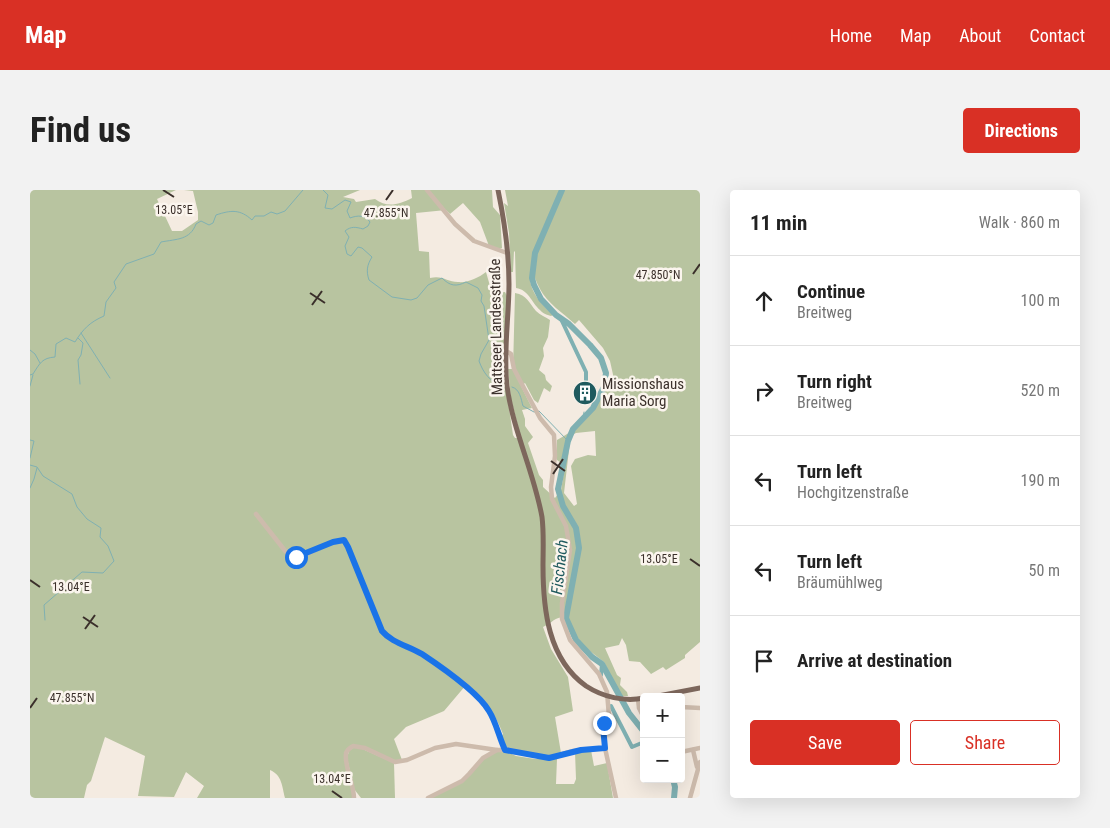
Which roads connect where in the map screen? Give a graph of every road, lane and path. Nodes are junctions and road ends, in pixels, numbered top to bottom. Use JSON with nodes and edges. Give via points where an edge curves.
{"nodes":[{"id":1,"x":427,"y":190,"type":"edge"},
{"id":2,"x":498,"y":190,"type":"edge"},
{"id":3,"x":507,"y":253,"type":"junction"},
{"id":4,"x":506,"y":351,"type":"junction"},
{"id":5,"x":256,"y":514,"type":"dead end"},
{"id":6,"x":700,"y":688,"type":"edge"},
{"id":7,"x":674,"y":693,"type":"edge"},
{"id":8,"x":607,"y":696,"type":"junction"},
{"id":9,"x":640,"y":699,"type":"edge"},
{"id":10,"x":685,"y":707,"type":"edge"},
{"id":11,"x":700,"y":708,"type":"edge"},
{"id":12,"x":605,"y":748,"type":"junction"},
{"id":13,"x":700,"y":748,"type":"edge"},
{"id":14,"x":497,"y":750,"type":"junction"},
{"id":15,"x":505,"y":750,"type":"junction"},
{"id":16,"x":693,"y":750,"type":"junction"},
{"id":17,"x":685,"y":751,"type":"edge"},
{"id":18,"x":700,"y":762,"type":"edge"},
{"id":19,"x":698,"y":769,"type":"junction"},
{"id":20,"x":354,"y":798,"type":"edge"},
{"id":21,"x":428,"y":798,"type":"edge"},
{"id":22,"x":616,"y":798,"type":"edge"},
{"id":23,"x":690,"y":798,"type":"edge"}],
"edges":[{"from":1,"to":3,"type":"street","via":[[474,241]]},
{"from":2,"to":3,"type":"main road","name":"Mattseer Landesstraße"},
{"from":3,"to":4,"type":"main road","name":"Mattseer Landesstraße"},
{"from":4,"to":8,"type":"main road","name":"Mattseer Landesstraße","via":[[511,407],[542,522],[543,592],[548,626],[570,671],[588,687]]},
{"from":4,"to":8,"type":"street","via":[[511,354],[514,369],[537,412],[554,435],[552,500],[566,526],[569,541],[562,619],[570,640],[599,674]]},
{"from":5,"to":15,"type":"street","via":[[292,556],[344,540],[382,631],[432,661],[477,696],[490,712]]},
{"from":6,"to":7,"type":"main road"},
{"from":8,"to":9,"type":"main road","name":"Mattseer Landesstraße"},
{"from":8,"to":12,"type":"street","via":[[609,716],[603,727]]},
{"from":10,"to":11,"type":"street"},
{"from":12,"to":15,"type":"street","via":[[549,758]]},
{"from":12,"to":22,"type":"street"},
{"from":13,"to":16,"type":"street"},
{"from":14,"to":15,"type":"street"},
{"from":14,"to":20,"type":"street","via":[[456,744],[395,762],[354,746],[346,757]]},
{"from":14,"to":21,"type":"street","via":[[482,758],[462,781]]},
{"from":16,"to":17,"type":"street"},
{"from":16,"to":19,"type":"street"},
{"from":18,"to":19,"type":"street"},
{"from":19,"to":23,"type":"street"}]}
